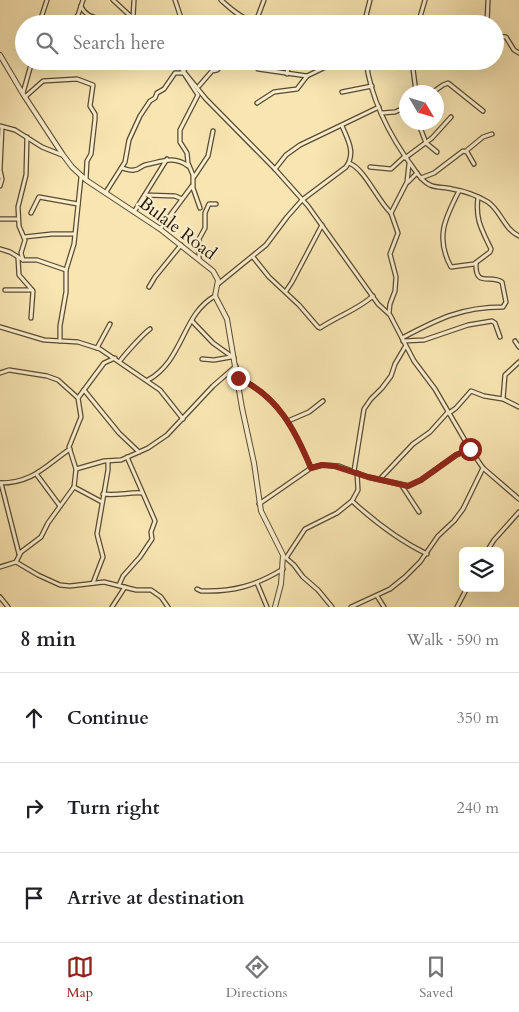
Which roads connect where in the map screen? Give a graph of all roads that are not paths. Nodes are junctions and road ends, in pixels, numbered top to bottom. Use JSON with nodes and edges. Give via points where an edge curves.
{"nodes":[{"id":1,"x":47,"y":0,"type":"edge"},
{"id":2,"x":83,"y":0,"type":"edge"},
{"id":3,"x":113,"y":0,"type":"edge"},
{"id":4,"x":134,"y":0,"type":"edge"},
{"id":5,"x":175,"y":0,"type":"edge"},
{"id":6,"x":221,"y":0,"type":"edge"},
{"id":7,"x":264,"y":0,"type":"edge"},
{"id":8,"x":370,"y":0,"type":"edge"},
{"id":9,"x":425,"y":0,"type":"edge"},
{"id":10,"x":488,"y":0,"type":"edge"},
{"id":11,"x":81,"y":6,"type":"junction"},
{"id":12,"x":42,"y":15,"type":"edge"},
{"id":13,"x":78,"y":15,"type":"edge"},
{"id":14,"x":90,"y":15,"type":"edge"},
{"id":15,"x":129,"y":15,"type":"edge"},
{"id":16,"x":133,"y":15,"type":"edge"},
{"id":17,"x":180,"y":15,"type":"edge"},
{"id":18,"x":241,"y":15,"type":"edge"},
{"id":19,"x":259,"y":15,"type":"edge"},
{"id":20,"x":366,"y":15,"type":"edge"},
{"id":21,"x":421,"y":15,"type":"edge"},
{"id":22,"x":487,"y":15,"type":"edge"},
{"id":23,"x":504,"y":37,"type":"edge"},
{"id":24,"x":519,"y":53,"type":"edge"},
{"id":25,"x":0,"y":55,"type":"edge"},
{"id":26,"x":30,"y":70,"type":"edge"},
{"id":27,"x":217,"y":70,"type":"edge"},
{"id":28,"x":264,"y":70,"type":"edge"},
{"id":29,"x":288,"y":70,"type":"edge"},
{"id":30,"x":319,"y":70,"type":"edge"},
{"id":31,"x":367,"y":70,"type":"edge"},
{"id":32,"x":413,"y":70,"type":"edge"},
{"id":33,"x":184,"y":72,"type":"junction"},
{"id":34,"x":287,"y":74,"type":"junction"},
{"id":35,"x":307,"y":76,"type":"junction"},
{"id":36,"x":415,"y":85,"type":"edge"},
{"id":37,"x":443,"y":85,"type":"edge"},
{"id":38,"x":199,"y":86,"type":"dead end"},
{"id":39,"x":372,"y":86,"type":"junction"},
{"id":40,"x":342,"y":92,"type":"dead end"},
{"id":41,"x":24,"y":96,"type":"junction"},
{"id":42,"x":257,"y":103,"type":"dead end"},
{"id":43,"x":380,"y":107,"type":"junction"},
{"id":44,"x":399,"y":111,"type":"edge"},
{"id":45,"x":483,"y":111,"type":"dead end"},
{"id":46,"x":382,"y":113,"type":"junction"},
{"id":47,"x":451,"y":117,"type":"dead end"},
{"id":48,"x":342,"y":126,"type":"junction"},
{"id":49,"x":1,"y":127,"type":"edge"},
{"id":50,"x":421,"y":130,"type":"edge"},
{"id":51,"x":213,"y":131,"type":"dead end"},
{"id":52,"x":492,"y":134,"type":"dead end"},
{"id":53,"x":27,"y":137,"type":"junction"},
{"id":54,"x":426,"y":143,"type":"junction"},
{"id":55,"x":466,"y":151,"type":"junction"},
{"id":56,"x":436,"y":152,"type":"dead end"},
{"id":57,"x":62,"y":155,"type":"junction"},
{"id":58,"x":405,"y":158,"type":"junction"},
{"id":59,"x":167,"y":159,"type":"junction"},
{"id":60,"x":349,"y":163,"type":"junction"},
{"id":61,"x":409,"y":163,"type":"junction"},
{"id":62,"x":474,"y":164,"type":"dead end"},
{"id":63,"x":189,"y":166,"type":"junction"},
{"id":64,"x":370,"y":167,"type":"dead end"},
{"id":65,"x":122,"y":168,"type":"junction"},
{"id":66,"x":275,"y":169,"type":"junction"},
{"id":67,"x":417,"y":173,"type":"junction"},
{"id":68,"x":81,"y":177,"type":"junction"},
{"id":69,"x":194,"y":178,"type":"junction"},
{"id":70,"x":421,"y":178,"type":"junction"},
{"id":71,"x":86,"y":180,"type":"junction"},
{"id":72,"x":407,"y":182,"type":"junction"},
{"id":73,"x":0,"y":186,"type":"edge"},
{"id":74,"x":193,"y":186,"type":"junction"},
{"id":75,"x":459,"y":191,"type":"junction"},
{"id":76,"x":106,"y":192,"type":"junction"},
{"id":77,"x":145,"y":195,"type":"junction"},
{"id":78,"x":182,"y":198,"type":"junction"},
{"id":79,"x":478,"y":198,"type":"junction"},
{"id":80,"x":302,"y":200,"type":"junction"},
{"id":81,"x":78,"y":204,"type":"junction"},
{"id":82,"x":216,"y":204,"type":"dead end"},
{"id":83,"x":200,"y":208,"type":"dead end"},
{"id":84,"x":31,"y":212,"type":"dead end"},
{"id":85,"x":134,"y":212,"type":"junction"},
{"id":86,"x":391,"y":213,"type":"junction"},
{"id":87,"x":18,"y":219,"type":"junction"},
{"id":88,"x":0,"y":220,"type":"edge"},
{"id":89,"x":323,"y":224,"type":"junction"},
{"id":90,"x":160,"y":229,"type":"junction"},
{"id":91,"x":74,"y":234,"type":"junction"},
{"id":92,"x":519,"y":236,"type":"edge"},
{"id":93,"x":24,"y":237,"type":"junction"},
{"id":94,"x":181,"y":245,"type":"junction"},
{"id":95,"x":0,"y":249,"type":"edge"},
{"id":96,"x":252,"y":257,"type":"junction"},
{"id":97,"x":18,"y":258,"type":"junction"},
{"id":98,"x":199,"y":259,"type":"junction"},
{"id":99,"x":23,"y":260,"type":"junction"},
{"id":100,"x":476,"y":263,"type":"junction"},
{"id":101,"x":66,"y":270,"type":"junction"},
{"id":102,"x":218,"y":284,"type":"junction"},
{"id":103,"x":149,"y":286,"type":"dead end"},
{"id":104,"x":5,"y":290,"type":"dead end"},
{"id":105,"x":32,"y":290,"type":"junction"},
{"id":106,"x":286,"y":291,"type":"junction"},
{"id":107,"x":215,"y":296,"type":"junction"},
{"id":108,"x":373,"y":296,"type":"junction"},
{"id":109,"x":390,"y":314,"type":"junction"},
{"id":110,"x":31,"y":318,"type":"dead end"},
{"id":111,"x":192,"y":320,"type":"junction"},
{"id":112,"x":110,"y":324,"type":"dead end"},
{"id":113,"x":0,"y":327,"type":"edge"},
{"id":114,"x":150,"y":329,"type":"dead end"},
{"id":115,"x":500,"y":337,"type":"dead end"},
{"id":116,"x":403,"y":340,"type":"junction"},
{"id":117,"x":60,"y":341,"type":"junction"},
{"id":118,"x":515,"y":341,"type":"dead end"},
{"id":119,"x":405,"y":346,"type":"junction"},
{"id":120,"x":519,"y":346,"type":"edge"},
{"id":121,"x":96,"y":348,"type":"junction"},
{"id":122,"x":116,"y":358,"type":"junction"},
{"id":123,"x":233,"y":358,"type":"junction"},
{"id":124,"x":202,"y":359,"type":"dead end"},
{"id":125,"x":120,"y":361,"type":"junction"},
{"id":126,"x":519,"y":362,"type":"edge"},
{"id":127,"x":236,"y":366,"type":"junction"},
{"id":128,"x":0,"y":373,"type":"edge"},
{"id":129,"x":238,"y":378,"type":"junction"},
{"id":130,"x":148,"y":380,"type":"junction"},
{"id":131,"x":84,"y":390,"type":"junction"},
{"id":132,"x":78,"y":398,"type":"junction"},
{"id":133,"x":504,"y":399,"type":"junction"},
{"id":134,"x":323,"y":401,"type":"dead end"},
{"id":135,"x":519,"y":407,"type":"edge"},
{"id":136,"x":449,"y":412,"type":"junction"},
{"id":137,"x":183,"y":419,"type":"junction"},
{"id":138,"x":288,"y":421,"type":"junction"},
{"id":139,"x":470,"y":449,"type":"junction"},
{"id":140,"x":70,"y":450,"type":"junction"},
{"id":141,"x":139,"y":452,"type":"junction"},
{"id":142,"x":127,"y":457,"type":"junction"},
{"id":143,"x":108,"y":461,"type":"junction"},
{"id":144,"x":311,"y":468,"type":"junction"},
{"id":145,"x":484,"y":468,"type":"junction"},
{"id":146,"x":76,"y":469,"type":"junction"},
{"id":147,"x":356,"y":472,"type":"junction"},
{"id":148,"x":37,"y":475,"type":"junction"},
{"id":149,"x":380,"y":479,"type":"junction"},
{"id":150,"x":0,"y":483,"type":"edge"},
{"id":151,"x":401,"y":485,"type":"junction"},
{"id":152,"x":74,"y":487,"type":"junction"},
{"id":153,"x":142,"y":493,"type":"junction"},
{"id":154,"x":103,"y":494,"type":"junction"},
{"id":155,"x":519,"y":499,"type":"edge"},
{"id":156,"x":352,"y":501,"type":"junction"},
{"id":157,"x":102,"y":502,"type":"junction"},
{"id":158,"x":260,"y":504,"type":"junction"},
{"id":159,"x":60,"y":506,"type":"junction"},
{"id":160,"x":420,"y":512,"type":"dead end"},
{"id":161,"x":519,"y":512,"type":"edge"},
{"id":162,"x":490,"y":547,"type":"edge"},
{"id":163,"x":19,"y":554,"type":"junction"},
{"id":164,"x":427,"y":554,"type":"junction"},
{"id":165,"x":284,"y":557,"type":"junction"},
{"id":166,"x":16,"y":562,"type":"junction"},
{"id":167,"x":0,"y":567,"type":"edge"},
{"id":168,"x":283,"y":569,"type":"junction"},
{"id":169,"x":93,"y":583,"type":"junction"},
{"id":170,"x":257,"y":583,"type":"junction"},
{"id":171,"x":119,"y":585,"type":"junction"},
{"id":172,"x":125,"y":587,"type":"junction"},
{"id":173,"x":197,"y":589,"type":"dead end"},
{"id":174,"x":465,"y":592,"type":"edge"},
{"id":175,"x":0,"y":596,"type":"edge"},
{"id":176,"x":377,"y":596,"type":"junction"},
{"id":177,"x":8,"y":607,"type":"edge"},
{"id":178,"x":112,"y":607,"type":"edge"},
{"id":179,"x":168,"y":607,"type":"edge"},
{"id":180,"x":267,"y":607,"type":"edge"},
{"id":181,"x":275,"y":607,"type":"edge"},
{"id":182,"x":332,"y":607,"type":"edge"},
{"id":183,"x":351,"y":607,"type":"edge"},
{"id":184,"x":384,"y":607,"type":"edge"},
{"id":185,"x":457,"y":607,"type":"edge"}],
"edges":[{"from":1,"to":12,"type":"street"},
{"from":2,"to":11,"type":"street"},
{"from":3,"to":15,"type":"street"},
{"from":4,"to":16,"type":"street"},
{"from":5,"to":17,"type":"street"},
{"from":6,"to":18,"type":"street"},
{"from":7,"to":19,"type":"street"},
{"from":8,"to":20,"type":"street"},
{"from":9,"to":21,"type":"street"},
{"from":10,"to":22,"type":"street"},
{"from":11,"to":13,"type":"street"},
{"from":11,"to":14,"type":"street"},
{"from":23,"to":24,"type":"street"},
{"from":25,"to":41,"type":"street","name":"Bulale Road"},
{"from":26,"to":41,"type":"street"},
{"from":27,"to":38,"type":"street","via":[[212,71]]},
{"from":28,"to":34,"type":"street"},
{"from":29,"to":34,"type":"street"},
{"from":30,"to":35,"type":"street"},
{"from":31,"to":39,"type":"street"},
{"from":32,"to":36,"type":"street"},
{"from":33,"to":63,"type":"street","via":[[198,95],[180,130],[180,142],[187,153]]},
{"from":33,"to":65,"type":"street","via":[[175,73],[140,116],[129,140]]},
{"from":33,"to":66,"type":"street","via":[[222,117]]},
{"from":34,"to":35,"type":"street"},
{"from":35,"to":42,"type":"street","via":[[296,89],[274,92]]},
{"from":37,"to":45,"type":"street","via":[[448,83]]},
{"from":39,"to":40,"type":"street"},
{"from":39,"to":43,"type":"street"},
{"from":41,"to":57,"type":"street","name":"Bulale Road"},
{"from":41,"to":71,"type":"street","via":[[44,80],[77,79],[93,85],[90,106],[95,118]]},
{"from":43,"to":46,"type":"street"},
{"from":43,"to":48,"type":"street"},
{"from":44,"to":46,"type":"street"},
{"from":46,"to":58,"type":"street"},
{"from":47,"to":54,"type":"street"},
{"from":48,"to":60,"type":"street","via":[[352,151]]},
{"from":48,"to":66,"type":"street","via":[[300,145]]},
{"from":49,"to":53,"type":"street"},
{"from":49,"to":73,"type":"street"},
{"from":50,"to":54,"type":"street"},
{"from":51,"to":69,"type":"street","via":[[208,156]]},
{"from":52,"to":55,"type":"street"},
{"from":53,"to":57,"type":"street"},
{"from":53,"to":87,"type":"street","via":[[26,175],[18,205]]},
{"from":54,"to":56,"type":"street"},
{"from":54,"to":58,"type":"street"},
{"from":55,"to":62,"type":"street"},
{"from":55,"to":70,"type":"street"},
{"from":57,"to":68,"type":"street","name":"Bulale Road"},
{"from":58,"to":61,"type":"street"},
{"from":58,"to":64,"type":"street","via":[[392,169]]},
{"from":59,"to":63,"type":"street"},
{"from":59,"to":65,"type":"street","via":[[137,170]]},
{"from":59,"to":77,"type":"street"},
{"from":60,"to":80,"type":"street","via":[[343,171]]},
{"from":60,"to":86,"type":"street","via":[[357,168]]},
{"from":61,"to":67,"type":"street"},
{"from":61,"to":72,"type":"street"},
{"from":63,"to":69,"type":"street"},
{"from":65,"to":76,"type":"street"},
{"from":66,"to":80,"type":"street"},
{"from":67,"to":70,"type":"street"},
{"from":67,"to":72,"type":"street"},
{"from":68,"to":71,"type":"street","name":"Bulale Road"},
{"from":68,"to":81,"type":"street"},
{"from":69,"to":74,"type":"street"},
{"from":70,"to":75,"type":"street","via":[[432,186]]},
{"from":71,"to":76,"type":"street","name":"Bulale Road"},
{"from":72,"to":86,"type":"street"},
{"from":74,"to":78,"type":"street"},
{"from":74,"to":83,"type":"street"},
{"from":75,"to":79,"type":"street"},
{"from":75,"to":100,"type":"street","via":[[447,218],[443,246],[451,267]]},
{"from":76,"to":85,"type":"street","name":"Bulale Road"},
{"from":77,"to":78,"type":"street"},
{"from":77,"to":85,"type":"street"},
{"from":78,"to":90,"type":"street"},
{"from":79,"to":92,"type":"street","via":[[491,204]]},
{"from":79,"to":100,"type":"street","via":[[480,227],[491,249]]},
{"from":80,"to":89,"type":"street"},
{"from":80,"to":96,"type":"street","via":[[269,242]]},
{"from":81,"to":84,"type":"street","via":[[39,197]]},
{"from":81,"to":91,"type":"street"},
{"from":82,"to":98,"type":"street","via":[[209,204],[206,208],[205,228],[199,239]]},
{"from":85,"to":90,"type":"street","name":"Bulale Road"},
{"from":86,"to":109,"type":"street","via":[[398,233],[390,254],[396,277]]},
{"from":87,"to":88,"type":"street"},
{"from":87,"to":93,"type":"street"},
{"from":89,"to":106,"type":"street"},
{"from":89,"to":108,"type":"street"},
{"from":90,"to":94,"type":"street","name":"Bulale Road"},
{"from":91,"to":93,"type":"street"},
{"from":91,"to":101,"type":"street"},
{"from":93,"to":99,"type":"street"},
{"from":94,"to":98,"type":"street","name":"Bulale Road"},
{"from":94,"to":103,"type":"street"},
{"from":95,"to":97,"type":"street"},
{"from":96,"to":102,"type":"street"},
{"from":96,"to":106,"type":"street"},
{"from":97,"to":99,"type":"street"},
{"from":97,"to":105,"type":"street","via":[[19,276]]},
{"from":98,"to":102,"type":"street","name":"Bulale Road","via":[[217,276]]},
{"from":99,"to":101,"type":"street","via":[[36,260]]},
{"from":100,"to":116,"type":"street","via":[[476,272],[482,279],[498,280],[504,284],[504,307],[482,307],[439,318]]},
{"from":101,"to":117,"type":"street"},
{"from":102,"to":107,"type":"street","name":"Bulale Road"},
{"from":104,"to":105,"type":"street"},
{"from":105,"to":110,"type":"street"},
{"from":106,"to":108,"type":"street","via":[[318,328]]},
{"from":107,"to":111,"type":"street"},
{"from":107,"to":123,"type":"street","via":[[227,319]]},
{"from":108,"to":109,"type":"street"},
{"from":109,"to":116,"type":"street"},
{"from":111,"to":123,"type":"street","via":[[213,343]]},
{"from":111,"to":130,"type":"street","via":[[173,357],[161,372]]},
{"from":112,"to":121,"type":"street"},
{"from":113,"to":117,"type":"street","via":[[44,340]]},
{"from":114,"to":125,"type":"street"},
{"from":115,"to":116,"type":"street","via":[[492,321],[468,325],[424,340]]},
{"from":116,"to":119,"type":"street"},
{"from":117,"to":121,"type":"street","via":[[84,343]]},
{"from":118,"to":120,"type":"street"},
{"from":119,"to":136,"type":"street"},
{"from":119,"to":147,"type":"street","via":[[391,376],[364,409]]},
{"from":121,"to":122,"type":"street"},
{"from":122,"to":125,"type":"street"},
{"from":122,"to":131,"type":"street","via":[[104,363]]},
{"from":123,"to":124,"type":"street"},
{"from":123,"to":127,"type":"street"},
{"from":125,"to":130,"type":"street"},
{"from":126,"to":133,"type":"street","via":[[505,375]]},
{"from":127,"to":129,"type":"street"},
{"from":127,"to":137,"type":"street"},
{"from":128,"to":132,"type":"street","via":[[9,370],[47,376],[58,380]]},
{"from":129,"to":138,"type":"street","via":[[263,392]]},
{"from":129,"to":158,"type":"street"},
{"from":130,"to":137,"type":"street"},
{"from":131,"to":132,"type":"street"},
{"from":131,"to":141,"type":"street"},
{"from":132,"to":140,"type":"street","via":[[81,418]]},
{"from":133,"to":135,"type":"street"},
{"from":133,"to":136,"type":"street","via":[[471,391]]},
{"from":134,"to":138,"type":"street","via":[[309,412]]},
{"from":136,"to":139,"type":"street"},
{"from":136,"to":149,"type":"street"},
{"from":137,"to":141,"type":"street","via":[[156,444]]},
{"from":138,"to":144,"type":"street"},
{"from":139,"to":145,"type":"street"},
{"from":139,"to":151,"type":"street","via":[[413,484]]},
{"from":140,"to":146,"type":"street"},
{"from":140,"to":148,"type":"street"},
{"from":141,"to":142,"type":"street"},
{"from":142,"to":143,"type":"street"},
{"from":142,"to":153,"type":"street"},
{"from":143,"to":146,"type":"street"},
{"from":143,"to":154,"type":"street"},
{"from":144,"to":147,"type":"street","via":[[328,465]]},
{"from":144,"to":158,"type":"street"},
{"from":145,"to":155,"type":"street"},
{"from":145,"to":164,"type":"street","via":[[463,509],[438,536]]},
{"from":146,"to":152,"type":"street"},
{"from":147,"to":149,"type":"street"},
{"from":147,"to":156,"type":"street","via":[[358,490]]},
{"from":148,"to":150,"type":"street","via":[[17,482]]},
{"from":148,"to":159,"type":"street"},
{"from":149,"to":151,"type":"street"},
{"from":150,"to":163,"type":"street"},
{"from":151,"to":160,"type":"street"},
{"from":152,"to":157,"type":"street"},
{"from":152,"to":159,"type":"street"},
{"from":153,"to":154,"type":"street"},
{"from":153,"to":171,"type":"street","via":[[155,520],[152,539]]},
{"from":154,"to":157,"type":"street"},
{"from":156,"to":164,"type":"street","via":[[385,529]]},
{"from":156,"to":165,"type":"street","via":[[337,513],[304,529]]},
{"from":157,"to":169,"type":"street","via":[[97,534],[102,557]]},
{"from":158,"to":165,"type":"street"},
{"from":159,"to":163,"type":"street","via":[[41,537]]},
{"from":161,"to":162,"type":"street"},
{"from":163,"to":166,"type":"street"},
{"from":164,"to":176,"type":"street","via":[[405,578]]},
{"from":165,"to":168,"type":"street"},
{"from":165,"to":182,"type":"street"},
{"from":166,"to":167,"type":"street"},
{"from":166,"to":169,"type":"street","via":[[60,585]]},
{"from":168,"to":170,"type":"street"},
{"from":168,"to":181,"type":"street"},
{"from":169,"to":171,"type":"street"},
{"from":170,"to":173,"type":"street","via":[[228,591]]},
{"from":170,"to":180,"type":"street"},
{"from":171,"to":172,"type":"street"},
{"from":172,"to":178,"type":"street"},
{"from":172,"to":179,"type":"street","via":[[154,591]]},
{"from":174,"to":185,"type":"street"},
{"from":175,"to":177,"type":"street"},
{"from":176,"to":183,"type":"street"},
{"from":176,"to":184,"type":"street"}]}
